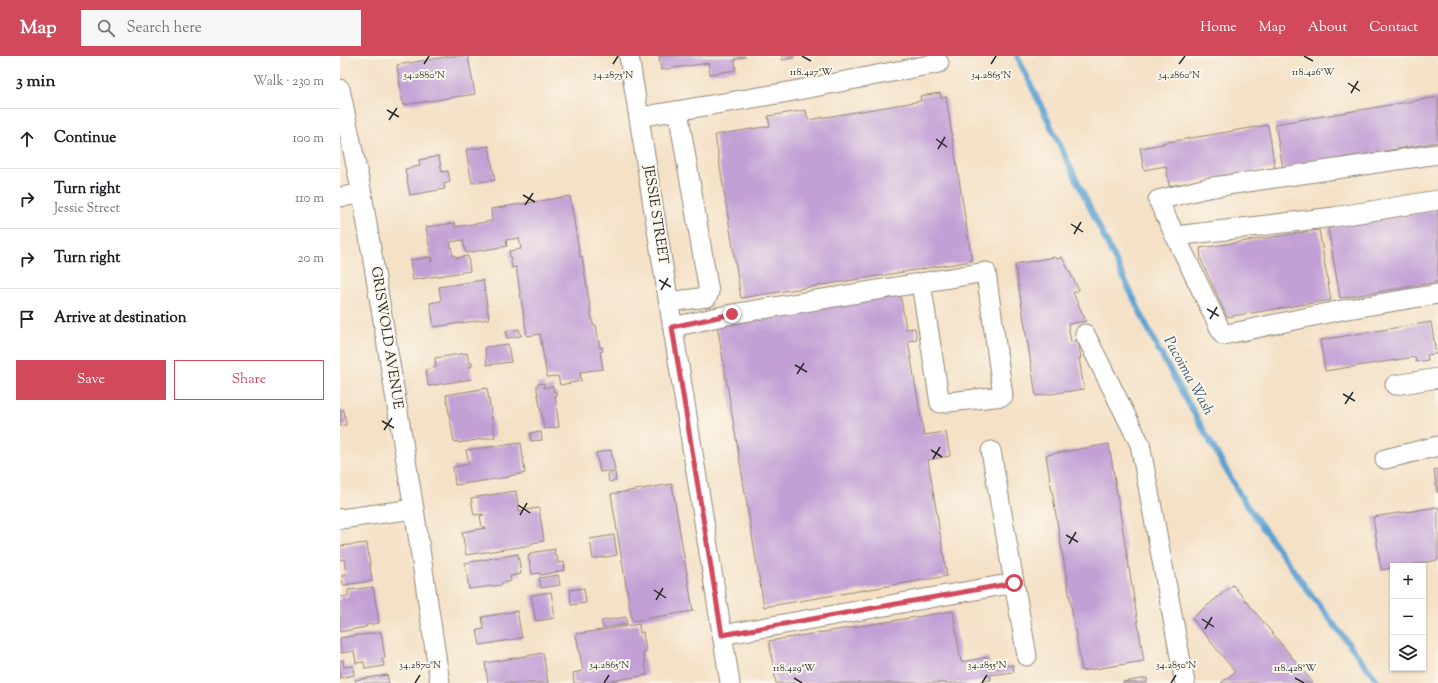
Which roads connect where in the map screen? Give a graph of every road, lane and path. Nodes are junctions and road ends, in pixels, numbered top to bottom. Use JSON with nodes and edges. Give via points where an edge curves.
{"nodes":[{"id":1,"x":629,"y":56,"type":"edge"},
{"id":2,"x":939,"y":63,"type":"dead end"},
{"id":3,"x":340,"y":89,"type":"edge"},
{"id":4,"x":678,"y":111,"type":"junction"},
{"id":5,"x":639,"y":117,"type":"junction"},
{"id":6,"x":1438,"y":154,"type":"edge"},
{"id":7,"x":362,"y":194,"type":"junction"},
{"id":8,"x":340,"y":198,"type":"edge"},
{"id":9,"x":1438,"y":200,"type":"edge"},
{"id":10,"x":1175,"y":236,"type":"junction"},
{"id":11,"x":921,"y":283,"type":"junction"},
{"id":12,"x":1438,"y":294,"type":"edge"},
{"id":13,"x":668,"y":302,"type":"junction"},
{"id":14,"x":672,"y":327,"type":"junction"},
{"id":15,"x":1085,"y":334,"type":"dead end"},
{"id":16,"x":1438,"y":378,"type":"edge"},
{"id":17,"x":1396,"y":385,"type":"dead end"},
{"id":18,"x":1438,"y":446,"type":"edge"},
{"id":19,"x":991,"y":451,"type":"dead end"},
{"id":20,"x":1384,"y":459,"type":"dead end"},
{"id":21,"x":414,"y":509,"type":"junction"},
{"id":22,"x":340,"y":519,"type":"edge"},
{"id":23,"x":1014,"y":583,"type":"junction"},
{"id":24,"x":722,"y":635,"type":"junction"},
{"id":25,"x":1028,"y":656,"type":"dead end"},
{"id":26,"x":440,"y":683,"type":"edge"},
{"id":27,"x":730,"y":683,"type":"edge"},
{"id":28,"x":1185,"y":683,"type":"edge"}],
"edges":[{"from":1,"to":5,"type":"street","name":"JESSIE STREET"},
{"from":2,"to":4,"type":"street"},
{"from":3,"to":7,"type":"street","name":"GRISWOLD AVENUE"},
{"from":4,"to":5,"type":"street"},
{"from":4,"to":13,"type":"street","via":[[709,292],[708,297]]},
{"from":5,"to":13,"type":"street","name":"JESSIE STREET"},
{"from":6,"to":10,"type":"street","via":[[1207,188],[1158,200]]},
{"from":7,"to":8,"type":"street"},
{"from":7,"to":21,"type":"street","name":"GRISWOLD AVENUE"},
{"from":9,"to":10,"type":"street","via":[[1334,218]]},
{"from":10,"to":12,"type":"street","via":[[1223,335],[1342,310]]},
{"from":11,"to":11,"type":"street","via":[[986,272],[1003,396],[940,403]]},
{"from":11,"to":14,"type":"street","via":[[732,314]]},
{"from":13,"to":14,"type":"street","name":"JESSIE STREET"},
{"from":14,"to":24,"type":"street","name":"JESSIE STREET"},
{"from":15,"to":28,"type":"street","via":[[1140,444]]},
{"from":16,"to":17,"type":"street"},
{"from":18,"to":20,"type":"street"},
{"from":19,"to":23,"type":"street"},
{"from":21,"to":22,"type":"street"},
{"from":21,"to":26,"type":"street","name":"GRISWOLD AVENUE"},
{"from":23,"to":24,"type":"street"},
{"from":23,"to":25,"type":"street"},
{"from":24,"to":27,"type":"street","name":"JESSIE STREET"}]}
